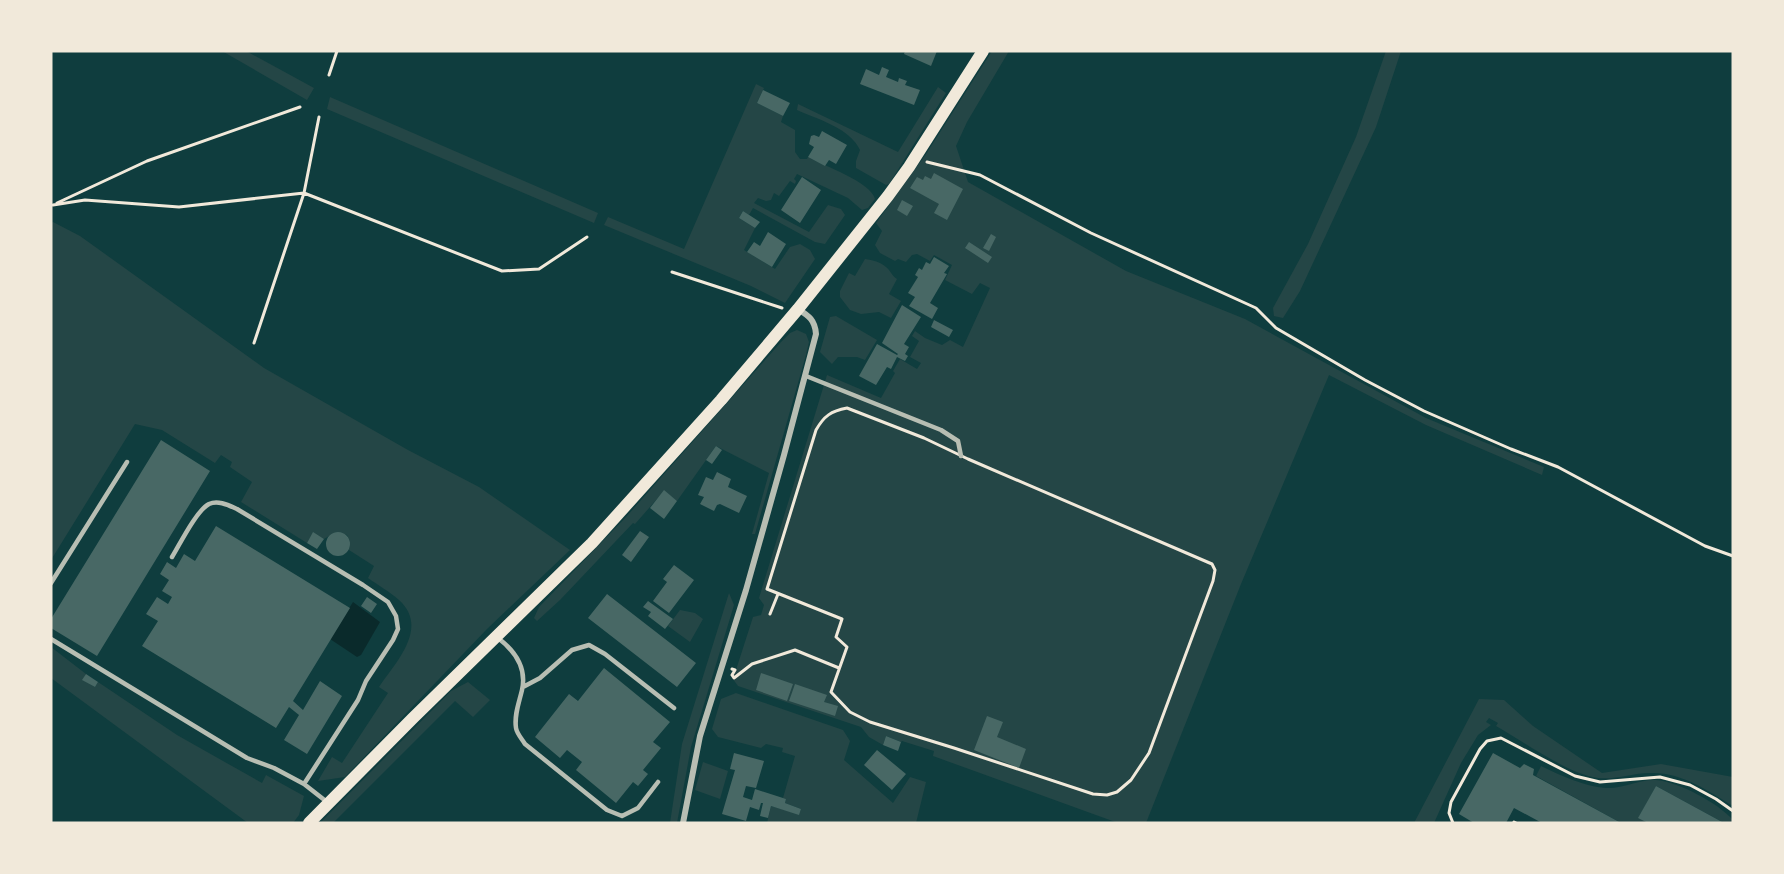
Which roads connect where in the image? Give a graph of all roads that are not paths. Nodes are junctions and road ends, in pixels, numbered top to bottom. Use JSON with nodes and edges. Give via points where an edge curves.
{"nodes":[{"id":1,"x":984,"y":51,"type":"edge"},
{"id":2,"x":798,"y":309,"type":"junction"},
{"id":3,"x":806,"y":376,"type":"junction"},
{"id":4,"x":961,"y":456,"type":"road end"},
{"id":5,"x":127,"y":462,"type":"dead end"},
{"id":6,"x":172,"y":557,"type":"dead end"},
{"id":7,"x":51,"y":583,"type":"edge"},
{"id":8,"x":497,"y":638,"type":"junction"},
{"id":9,"x":51,"y":639,"type":"edge"},
{"id":10,"x":523,"y":687,"type":"junction"},
{"id":11,"x":674,"y":708,"type":"dead end"},
{"id":12,"x":658,"y":782,"type":"dead end"},
{"id":13,"x":304,"y":784,"type":"junction"},
{"id":14,"x":329,"y":803,"type":"junction"},
{"id":15,"x":309,"y":823,"type":"edge"},
{"id":16,"x":683,"y":823,"type":"edge"}],
"edges":[{"from":1,"to":2,"type":"main road","via":[[909,167]]},
{"from":2,"to":3,"type":"street","via":[[816,325]]},
{"from":2,"to":8,"type":"main road","via":[[592,543]]},
{"from":3,"to":4,"type":"lane","via":[[941,430],[958,441]]},
{"from":3,"to":16,"type":"street","via":[[694,762]]},
{"from":5,"to":7,"type":"lane"},
{"from":6,"to":13,"type":"lane","via":[[201,511],[210,503],[223,503],[388,602],[398,630]]},
{"from":8,"to":10,"type":"lane","via":[[522,666]]},
{"from":8,"to":14,"type":"main road"},
{"from":9,"to":13,"type":"lane","via":[[247,758]]},
{"from":10,"to":11,"type":"lane","via":[[540,678],[572,650],[589,645]]},
{"from":10,"to":12,"type":"lane","via":[[516,711],[516,730],[525,744],[607,810],[622,816],[638,808]]},
{"from":13,"to":14,"type":"lane"},
{"from":14,"to":15,"type":"main road"}]}
